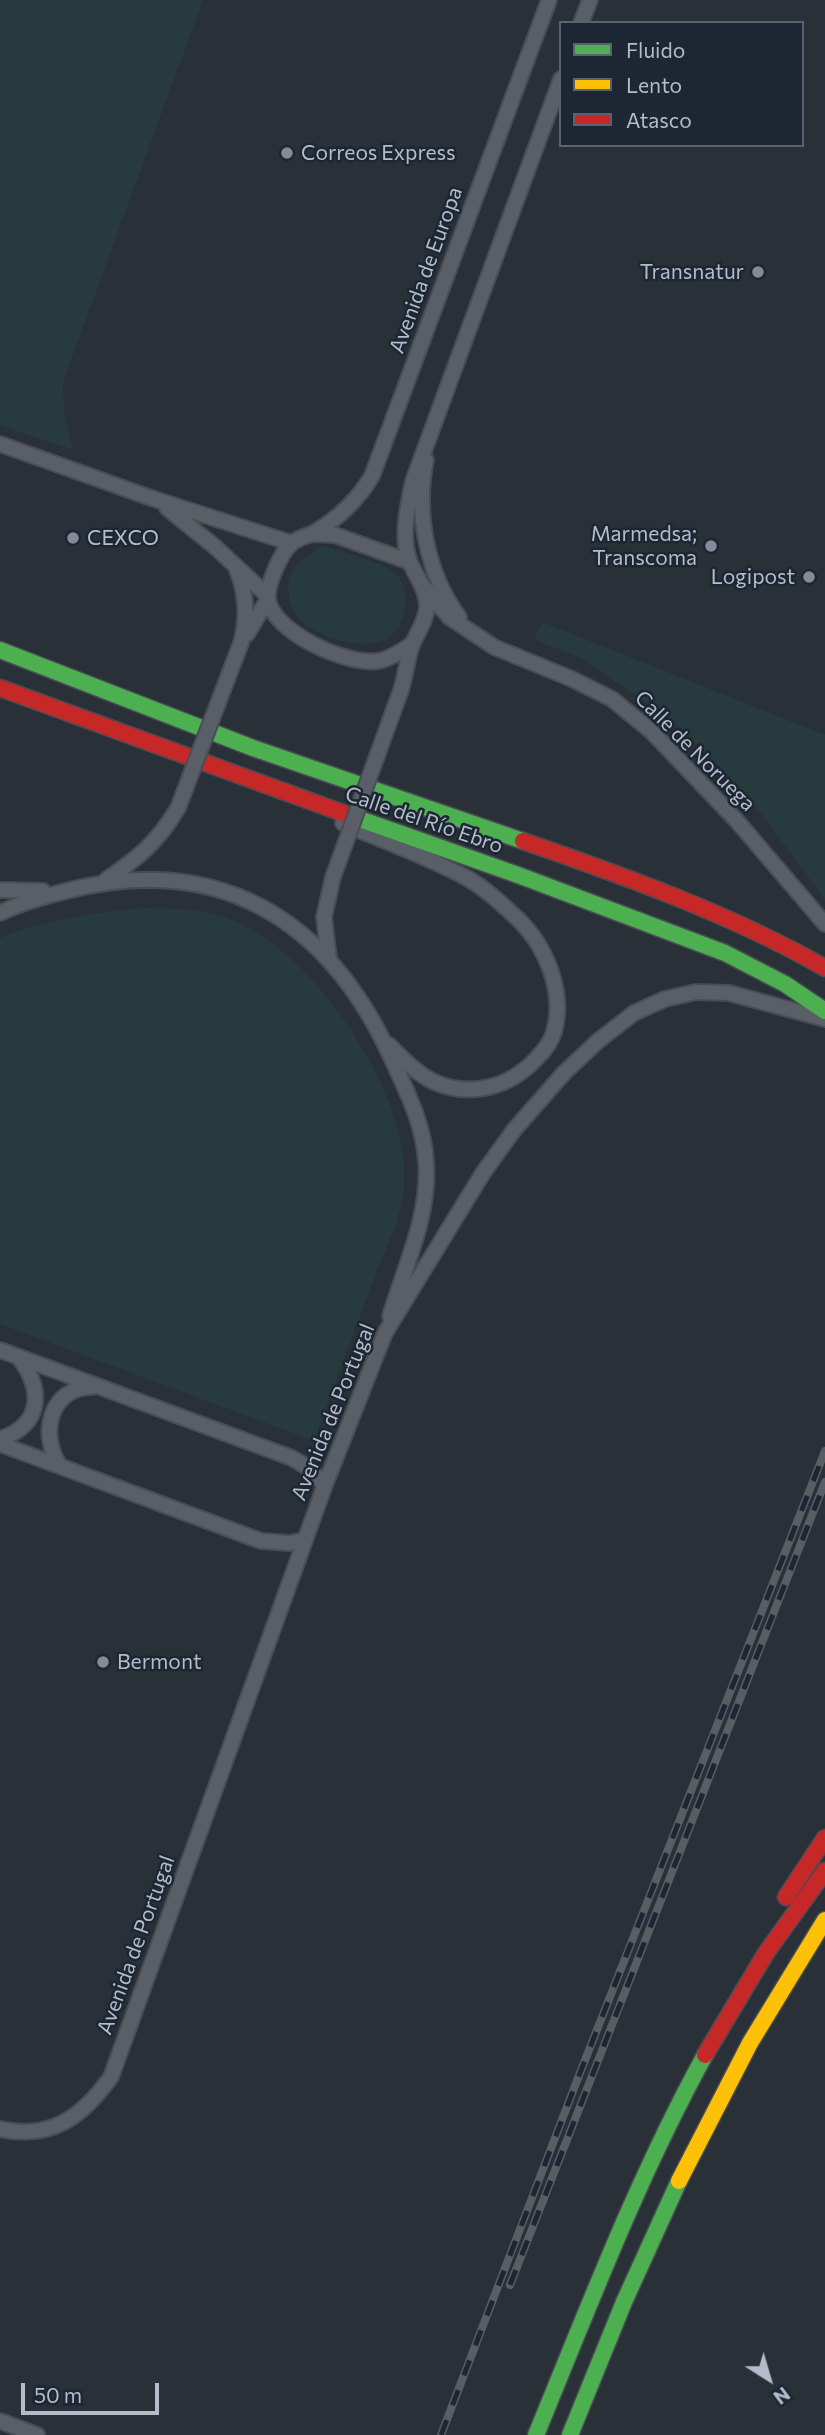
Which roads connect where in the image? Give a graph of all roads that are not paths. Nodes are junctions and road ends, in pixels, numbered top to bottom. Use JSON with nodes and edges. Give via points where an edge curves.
{"nodes":[{"id":1,"x":550,"y":0,"type":"edge"},
{"id":2,"x":590,"y":0,"type":"edge"},
{"id":3,"x":583,"y":21,"type":"edge"},
{"id":4,"x":559,"y":84,"type":"edge"},
{"id":5,"x":434,"y":421,"type":"junction"},
{"id":6,"x":0,"y":444,"type":"edge"},
{"id":7,"x":154,"y":499,"type":"junction"},
{"id":8,"x":312,"y":534,"type":"junction"},
{"id":9,"x":291,"y":543,"type":"junction"},
{"id":10,"x":410,"y":562,"type":"junction"},
{"id":11,"x":234,"y":564,"type":"junction"},
{"id":12,"x":423,"y":586,"type":"junction"},
{"id":13,"x":268,"y":598,"type":"junction"},
{"id":14,"x":468,"y":629,"type":"junction"},
{"id":15,"x":241,"y":643,"type":"junction"},
{"id":16,"x":412,"y":644,"type":"junction"},
{"id":17,"x":0,"y":649,"type":"edge"},
{"id":18,"x":0,"y":688,"type":"edge"},
{"id":19,"x":240,"y":777,"type":"junction"},
{"id":20,"x":105,"y":881,"type":"junction"},
{"id":21,"x":0,"y":890,"type":"edge"},
{"id":22,"x":62,"y":892,"type":"junction"},
{"id":23,"x":0,"y":913,"type":"edge"},
{"id":24,"x":825,"y":924,"type":"edge"},
{"id":25,"x":329,"y":959,"type":"junction"},
{"id":26,"x":825,"y":968,"type":"edge"},
{"id":27,"x":825,"y":1011,"type":"edge"},
{"id":28,"x":825,"y":1019,"type":"edge"},
{"id":29,"x":383,"y":1039,"type":"junction"},
{"id":30,"x":385,"y":1334,"type":"junction"},
{"id":31,"x":0,"y":1350,"type":"edge"},
{"id":32,"x":18,"y":1357,"type":"junction"},
{"id":33,"x":98,"y":1387,"type":"junction"},
{"id":34,"x":0,"y":1442,"type":"edge"},
{"id":35,"x":60,"y":1466,"type":"junction"},
{"id":36,"x":325,"y":1485,"type":"junction"},
{"id":37,"x":305,"y":1540,"type":"junction"},
{"id":38,"x":825,"y":1838,"type":"edge"},
{"id":39,"x":825,"y":1871,"type":"edge"},
{"id":40,"x":825,"y":1920,"type":"edge"},
{"id":41,"x":825,"y":1944,"type":"edge"},
{"id":42,"x":754,"y":2036,"type":"junction"},
{"id":43,"x":673,"y":2115,"type":"junction"},
{"id":44,"x":0,"y":2129,"type":"edge"},
{"id":45,"x":0,"y":2421,"type":"edge"},
{"id":46,"x":37,"y":2435,"type":"edge"},
{"id":47,"x":536,"y":2435,"type":"edge"},
{"id":48,"x":570,"y":2435,"type":"edge"}],
"edges":[{"from":1,"to":8,"type":"street","name":"Avenida de Europa","via":[[372,476],[343,513]]},
{"from":2,"to":3,"type":"street"},
{"from":4,"to":5,"type":"street"},
{"from":5,"to":10,"type":"street","via":[[406,512]]},
{"from":5,"to":14,"type":"street","name":"Calle de Noruega","via":[[424,470],[428,551],[440,586]]},
{"from":6,"to":7,"type":"street"},
{"from":7,"to":9,"type":"street"},
{"from":7,"to":11,"type":"street"},
{"from":8,"to":9,"type":"street"},
{"from":8,"to":10,"type":"street","via":[[335,535]]},
{"from":9,"to":13,"type":"street","via":[[279,561]]},
{"from":10,"to":12,"type":"street"},
{"from":11,"to":13,"type":"street"},
{"from":11,"to":15,"type":"street","via":[[245,601],[247,624]]},
{"from":12,"to":14,"type":"street","name":"Calle de Noruega","via":[[449,617]]},
{"from":12,"to":16,"type":"street","via":[[427,607]]},
{"from":13,"to":15,"type":"street"},
{"from":13,"to":16,"type":"street","via":[[274,613],[296,634],[358,661],[379,661]]},
{"from":14,"to":24,"type":"street","name":"Calle de Noruega","via":[[494,646],[612,699],[651,731],[737,821]]},
{"from":15,"to":20,"type":"street","bridge":true,"via":[[178,808],[163,833]]},
{"from":16,"to":25,"type":"street","bridge":true,"via":[[401,690],[333,877],[324,917]]},
{"from":17,"to":26,"type":"main road","name":"Calle del Río Ebro","via":[[253,748],[633,881],[778,941]]},
{"from":18,"to":19,"type":"main road","name":"Calle del Río Ebro"},
{"from":19,"to":27,"type":"main road","name":"Calle del Río Ebro","via":[[725,953]]},
{"from":19,"to":29,"type":"street","via":[[467,878],[534,936],[553,976],[557,1013],[554,1035],[524,1072],[488,1088],[454,1087],[434,1082]]},
{"from":20,"to":22,"type":"street"},
{"from":20,"to":25,"type":"street","via":[[143,878],[217,889],[285,920]]},
{"from":21,"to":22,"type":"street"},
{"from":22,"to":23,"type":"street","via":[[27,900]]},
{"from":25,"to":29,"type":"street"},
{"from":28,"to":30,"type":"street","name":"Avenida de Portugal","via":[[729,993],[696,992],[634,1013],[564,1073],[514,1129]]},
{"from":29,"to":30,"type":"street","via":[[418,1120],[427,1182],[417,1237]]},
{"from":30,"to":36,"type":"street","name":"Avenida de Portugal"},
{"from":31,"to":32,"type":"street"},
{"from":32,"to":33,"type":"street"},
{"from":32,"to":34,"type":"street","via":[[35,1385],[34,1409],[21,1429]]},
{"from":33,"to":35,"type":"street","via":[[65,1396],[52,1413],[49,1444]]},
{"from":33,"to":36,"type":"street","via":[[292,1458]]},
{"from":34,"to":35,"type":"street"},
{"from":35,"to":37,"type":"street","via":[[261,1541]]},
{"from":36,"to":37,"type":"street","name":"Avenida de Portugal"},
{"from":37,"to":44,"type":"street","name":"Avenida de Portugal","via":[[111,2077],[93,2102],[68,2121],[36,2132]]},
{"from":38,"to":43,"type":"main road","via":[[715,2013]]},
{"from":39,"to":43,"type":"main road","via":[[726,2019]]},
{"from":40,"to":42,"type":"main road"},
{"from":41,"to":42,"type":"main road"},
{"from":42,"to":48,"type":"main road","via":[[654,2232]]},
{"from":43,"to":47,"type":"main road","via":[[624,2219]]},
{"from":45,"to":46,"type":"street"}]}
